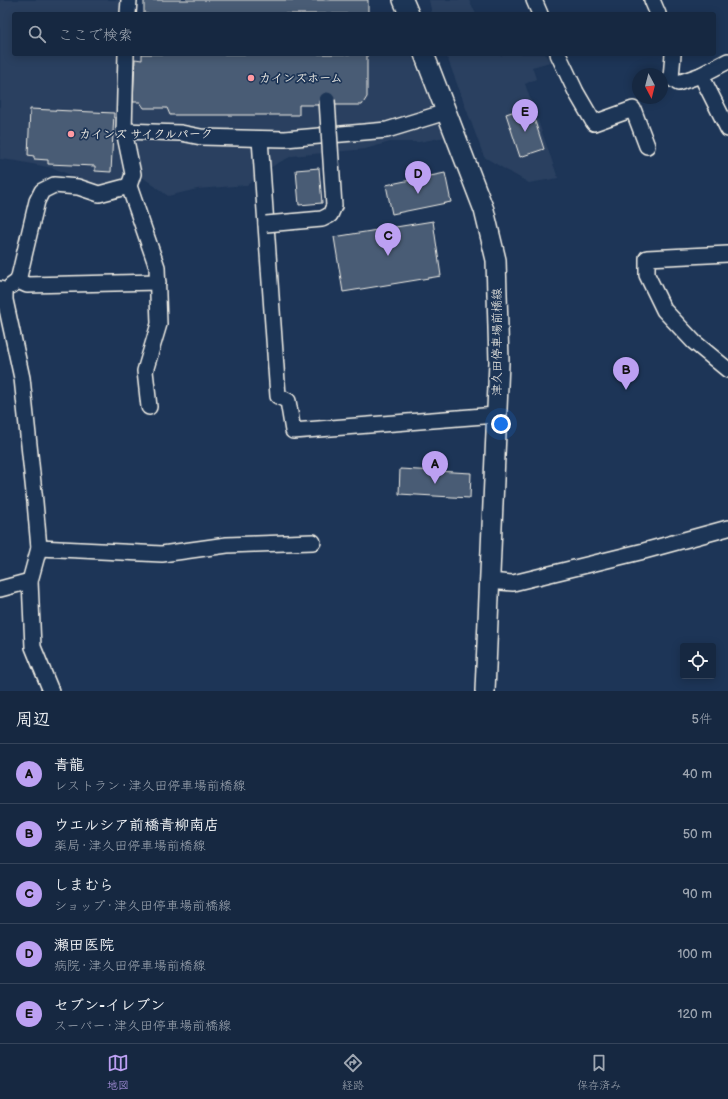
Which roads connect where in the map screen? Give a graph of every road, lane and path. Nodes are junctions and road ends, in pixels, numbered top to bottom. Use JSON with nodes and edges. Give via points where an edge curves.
{"nodes":[{"id":1,"x":124,"y":0,"type":"edge"},
{"id":2,"x":129,"y":0,"type":"edge"},
{"id":3,"x":403,"y":0,"type":"edge"},
{"id":4,"x":534,"y":0,"type":"edge"},
{"id":5,"x":652,"y":0,"type":"edge"},
{"id":6,"x":128,"y":12,"type":"edge"},
{"id":7,"x":408,"y":12,"type":"edge"},
{"id":8,"x":539,"y":12,"type":"edge"},
{"id":9,"x":657,"y":12,"type":"edge"},
{"id":10,"x":126,"y":56,"type":"edge"},
{"id":11,"x":425,"y":56,"type":"edge"},
{"id":12,"x":559,"y":56,"type":"edge"},
{"id":13,"x":673,"y":56,"type":"edge"},
{"id":14,"x":728,"y":61,"type":"edge"},
{"id":15,"x":701,"y":75,"type":"junction"},
{"id":16,"x":327,"y":100,"type":"dead end"},
{"id":17,"x":446,"y":112,"type":"junction"},
{"id":18,"x":728,"y":129,"type":"edge"},
{"id":19,"x":124,"y":131,"type":"junction"},
{"id":20,"x":260,"y":139,"type":"junction"},
{"id":21,"x":647,"y":146,"type":"dead end"},
{"id":22,"x":129,"y":186,"type":"junction"},
{"id":23,"x":266,"y":224,"type":"junction"},
{"id":24,"x":728,"y":254,"type":"edge"},
{"id":25,"x":18,"y":281,"type":"junction"},
{"id":26,"x":158,"y":282,"type":"junction"},
{"id":27,"x":2,"y":290,"type":"edge"},
{"id":28,"x":728,"y":370,"type":"edge"},
{"id":29,"x":149,"y":407,"type":"dead end"},
{"id":30,"x":496,"y":415,"type":"junction"},
{"id":31,"x":728,"y":528,"type":"edge"},
{"id":32,"x":313,"y":542,"type":"dead end"},
{"id":33,"x":39,"y":548,"type":"junction"},
{"id":34,"x":30,"y":581,"type":"junction"},
{"id":35,"x":488,"y":581,"type":"junction"},
{"id":36,"x":0,"y":589,"type":"edge"},
{"id":37,"x":51,"y":691,"type":"edge"},
{"id":38,"x":485,"y":691,"type":"edge"}],
"edges":[{"from":1,"to":2,"type":"street"},
{"from":2,"to":6,"type":"street"},
{"from":3,"to":7,"type":"main road"},
{"from":4,"to":8,"type":"street"},
{"from":5,"to":9,"type":"street"},
{"from":10,"to":19,"type":"street"},
{"from":11,"to":17,"type":"main road","name":"津久田停車場前橋線"},
{"from":12,"to":21,"type":"street","via":[[594,123],[633,109]]},
{"from":13,"to":15,"type":"street","via":[[672,78],[678,83]]},
{"from":14,"to":15,"type":"street"},
{"from":15,"to":18,"type":"street"},
{"from":16,"to":23,"type":"street","bridge":true,"via":[[334,206],[330,215],[322,219]]},
{"from":17,"to":20,"type":"street","via":[[387,130]]},
{"from":17,"to":30,"type":"main road","name":"津久田停車場前橋線","via":[[484,210],[496,260]]},
{"from":19,"to":20,"type":"street"},
{"from":19,"to":22,"type":"street","via":[[133,174]]},
{"from":20,"to":23,"type":"street"},
{"from":22,"to":25,"type":"street","via":[[99,194],[78,187],[54,185],[42,191],[37,201]]},
{"from":22,"to":26,"type":"street","via":[[157,267]]},
{"from":23,"to":30,"type":"street","via":[[278,396],[288,401],[293,431]]},
{"from":24,"to":28,"type":"street","via":[[647,258],[647,275],[664,310],[694,342]]},
{"from":25,"to":26,"type":"street","via":[[27,285]]},
{"from":25,"to":27,"type":"street"},
{"from":26,"to":29,"type":"street","via":[[159,324],[146,371]]},
{"from":27,"to":33,"type":"street","via":[[22,378]]},
{"from":30,"to":35,"type":"main road","name":"津久田停車場前橋線"},
{"from":31,"to":35,"type":"street","via":[[514,583]]},
{"from":32,"to":33,"type":"street","via":[[227,545],[162,554]]},
{"from":33,"to":34,"type":"street"},
{"from":34,"to":36,"type":"street"},
{"from":34,"to":37,"type":"street","via":[[33,646]]},
{"from":35,"to":38,"type":"main road","name":"津久田停車場前橋線"}]}
